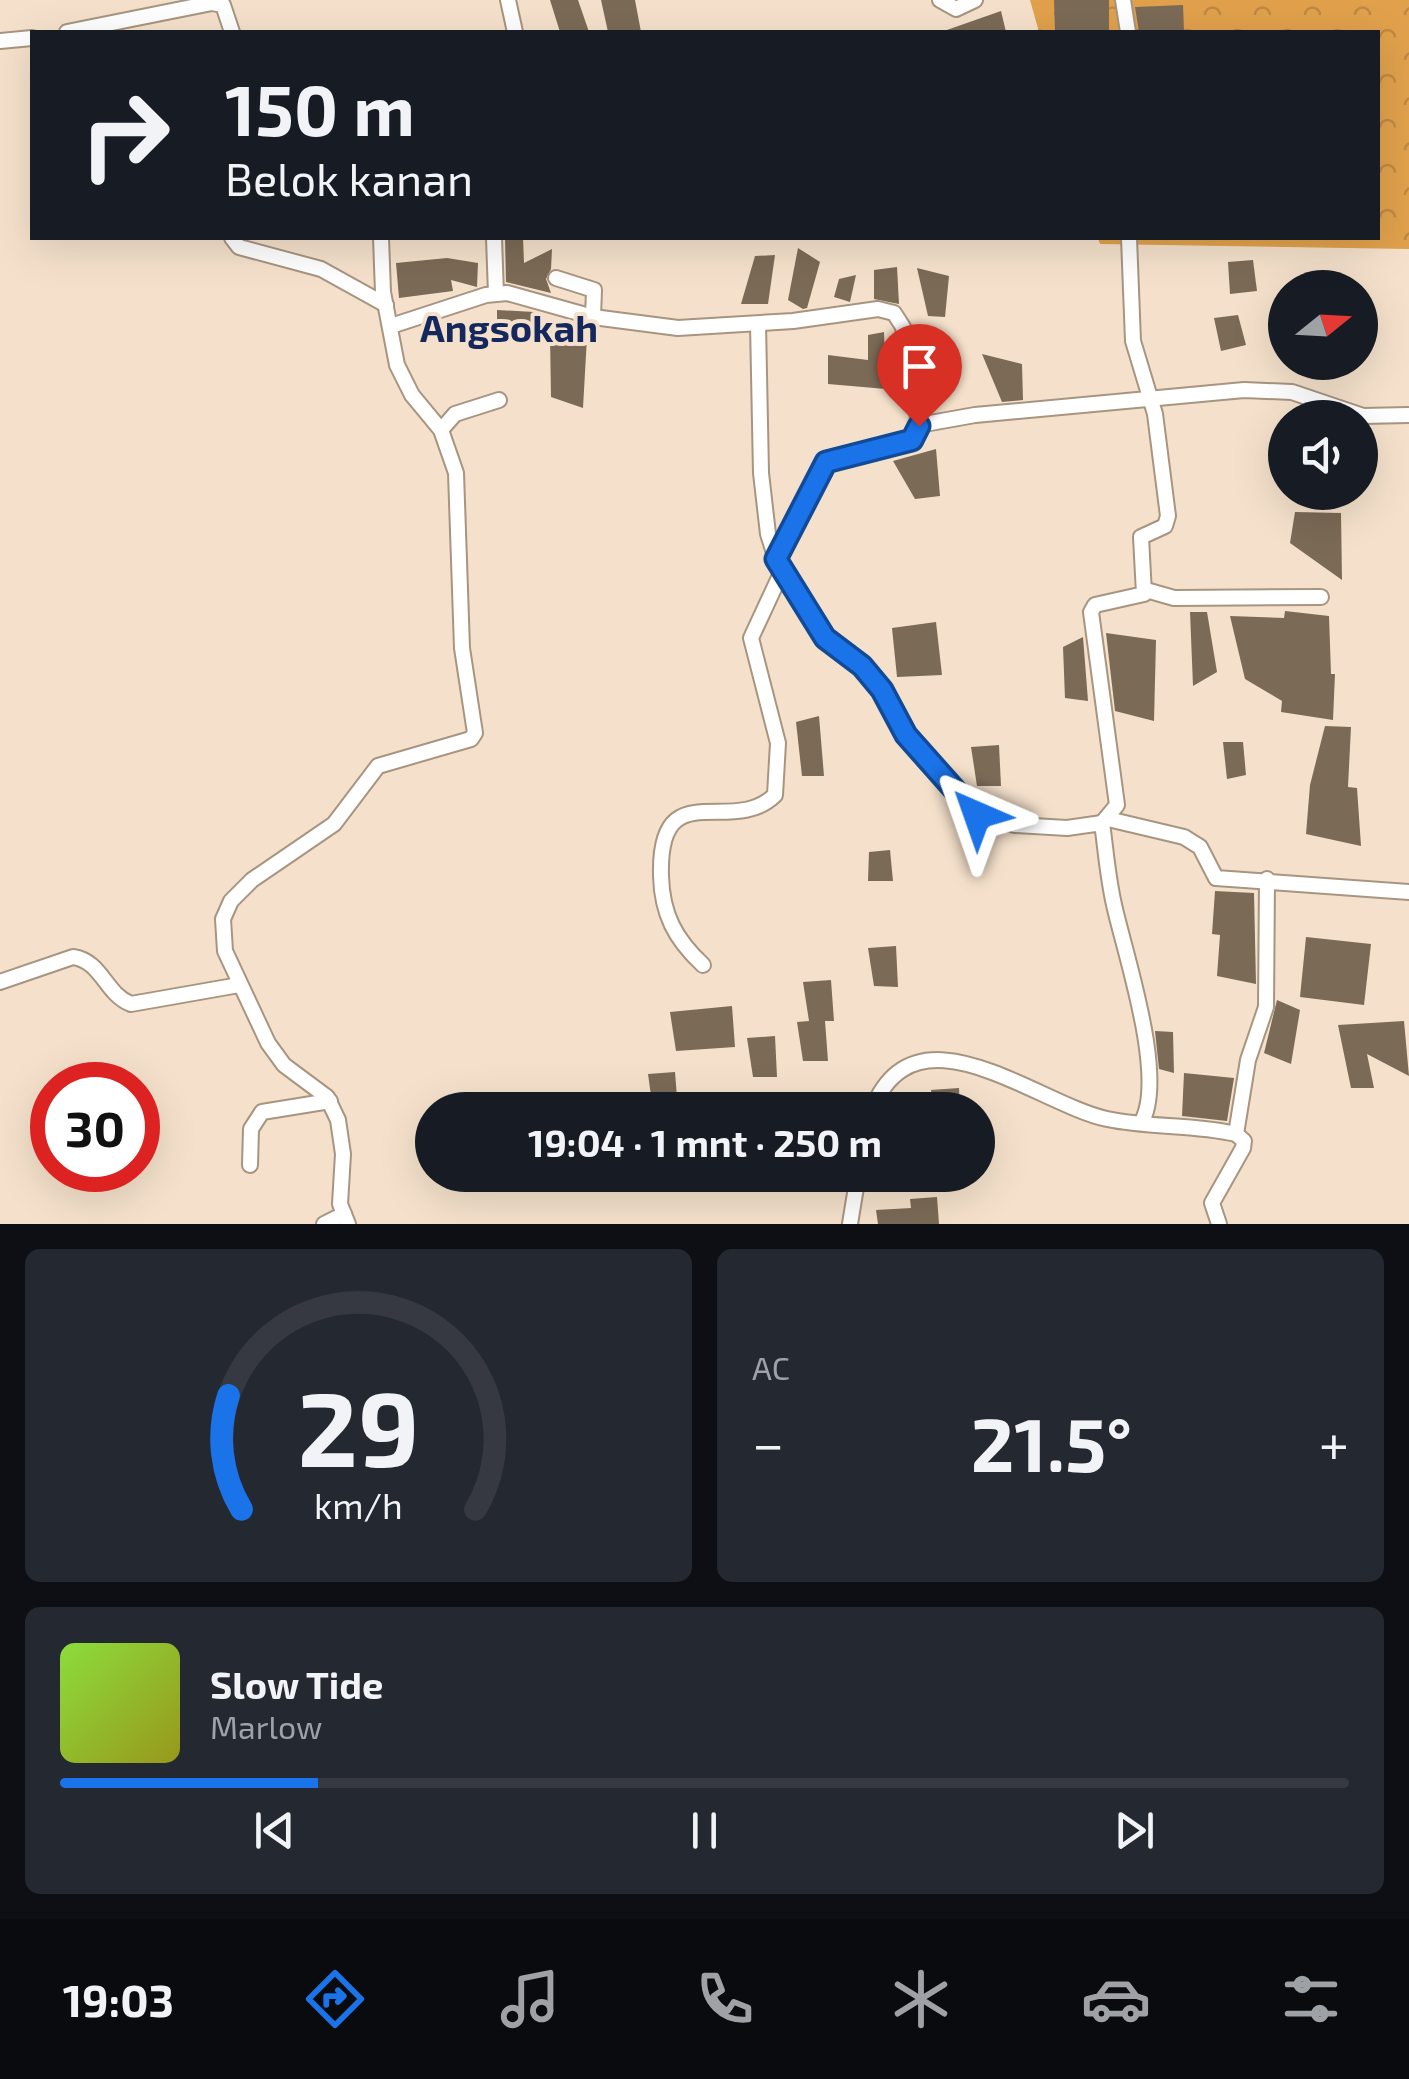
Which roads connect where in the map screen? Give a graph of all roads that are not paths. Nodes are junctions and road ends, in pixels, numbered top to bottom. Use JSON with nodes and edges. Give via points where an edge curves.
{"nodes":[{"id":1,"x":508,"y":0,"type":"edge"},
{"id":2,"x":940,"y":0,"type":"edge"},
{"id":3,"x":975,"y":0,"type":"edge"},
{"id":4,"x":1123,"y":0,"type":"edge"},
{"id":5,"x":77,"y":30,"type":"edge"},
{"id":6,"x":231,"y":30,"type":"edge"},
{"id":7,"x":515,"y":30,"type":"edge"},
{"id":8,"x":1128,"y":30,"type":"edge"},
{"id":9,"x":30,"y":38,"type":"edge"},
{"id":10,"x":0,"y":41,"type":"edge"},
{"id":11,"x":234,"y":240,"type":"edge"},
{"id":12,"x":494,"y":240,"type":"edge"},
{"id":13,"x":1129,"y":240,"type":"edge"},
{"id":14,"x":380,"y":245,"type":"edge"},
{"id":15,"x":556,"y":278,"type":"dead end"},
{"id":16,"x":392,"y":279,"type":"dead end"},
{"id":17,"x":496,"y":294,"type":"junction"},
{"id":18,"x":386,"y":305,"type":"junction"},
{"id":19,"x":593,"y":317,"type":"junction"},
{"id":20,"x":758,"y":324,"type":"junction"},
{"id":21,"x":390,"y":326,"type":"junction"},
{"id":22,"x":1150,"y":396,"type":"junction"},
{"id":23,"x":499,"y":400,"type":"dead end"},
{"id":24,"x":1409,"y":415,"type":"edge"},
{"id":25,"x":919,"y":426,"type":"junction"},
{"id":26,"x":441,"y":430,"type":"junction"},
{"id":27,"x":779,"y":564,"type":"junction"},
{"id":28,"x":1146,"y":590,"type":"junction"},
{"id":29,"x":1322,"y":597,"type":"dead end"},
{"id":30,"x":1105,"y":821,"type":"junction"},
{"id":31,"x":1267,"y":879,"type":"junction"},
{"id":32,"x":1409,"y":892,"type":"edge"},
{"id":33,"x":703,"y":965,"type":"dead end"},
{"id":34,"x":0,"y":982,"type":"edge"},
{"id":35,"x":238,"y":985,"type":"junction"},
{"id":36,"x":882,"y":1092,"type":"edge"},
{"id":37,"x":330,"y":1101,"type":"junction"},
{"id":38,"x":1140,"y":1123,"type":"junction"},
{"id":39,"x":1236,"y":1134,"type":"junction"},
{"id":40,"x":250,"y":1165,"type":"dead end"},
{"id":41,"x":855,"y":1192,"type":"edge"},
{"id":42,"x":346,"y":1219,"type":"edge"},
{"id":43,"x":324,"y":1224,"type":"edge"},
{"id":44,"x":850,"y":1224,"type":"edge"},
{"id":45,"x":1218,"y":1224,"type":"edge"}],
"edges":[{"from":1,"to":7,"type":"street"},
{"from":2,"to":3,"type":"street","via":[[956,9]]},
{"from":4,"to":8,"type":"street"},
{"from":5,"to":6,"type":"street","via":[[212,3],[223,5]]},
{"from":9,"to":10,"type":"street"},
{"from":11,"to":18,"type":"street","via":[[321,269]]},
{"from":12,"to":17,"type":"street"},
{"from":13,"to":22,"type":"street","via":[[1132,327]]},
{"from":14,"to":16,"type":"street"},
{"from":14,"to":18,"type":"street"},
{"from":15,"to":19,"type":"street","via":[[594,290]]},
{"from":17,"to":19,"type":"street"},
{"from":17,"to":21,"type":"street"},
{"from":18,"to":21,"type":"street"},
{"from":19,"to":20,"type":"street","via":[[678,328]]},
{"from":20,"to":25,"type":"street","via":[[878,309],[894,313],[903,326]]},
{"from":20,"to":27,"type":"street","via":[[762,500]]},
{"from":21,"to":26,"type":"street","via":[[404,383]]},
{"from":22,"to":24,"type":"street","via":[[1268,390],[1363,416]]},
{"from":22,"to":25,"type":"street"},
{"from":22,"to":28,"type":"street","via":[[1168,518],[1141,538]]},
{"from":23,"to":26,"type":"street","via":[[455,414]]},
{"from":25,"to":27,"type":"street","via":[[912,440],[826,462]]},
{"from":26,"to":35,"type":"street","via":[[459,492],[455,553],[475,733],[378,766],[334,824],[237,893],[222,928]]},
{"from":27,"to":30,"type":"street","via":[[825,638],[862,666],[906,735],[965,806],[990,821],[1015,825],[1086,828]]},
{"from":27,"to":33,"type":"street","via":[[751,638],[778,743],[776,794],[750,808],[692,813],[671,823],[662,840],[671,931]]},
{"from":28,"to":29,"type":"street","via":[[1174,598]]},
{"from":28,"to":30,"type":"street","via":[[1136,599],[1095,604],[1091,612],[1117,806]]},
{"from":30,"to":31,"type":"street","via":[[1184,836],[1200,847],[1216,878]]},
{"from":30,"to":38,"type":"street","via":[[1150,1093]]},
{"from":31,"to":32,"type":"street"},
{"from":31,"to":39,"type":"street","via":[[1266,1007],[1248,1060]]},
{"from":34,"to":35,"type":"street","via":[[73,957],[97,970],[111,992],[131,1004]]},
{"from":35,"to":37,"type":"street","via":[[284,1066]]},
{"from":36,"to":38,"type":"street","via":[[916,1060],[928,1058],[1008,1077],[1090,1114]]},
{"from":37,"to":40,"type":"street","via":[[262,1112],[251,1128]]},
{"from":37,"to":42,"type":"street","via":[[341,1134]]},
{"from":38,"to":39,"type":"street"},
{"from":39,"to":45,"type":"street","via":[[1243,1148],[1212,1202]]},
{"from":41,"to":44,"type":"street"},
{"from":42,"to":43,"type":"street"}]}
